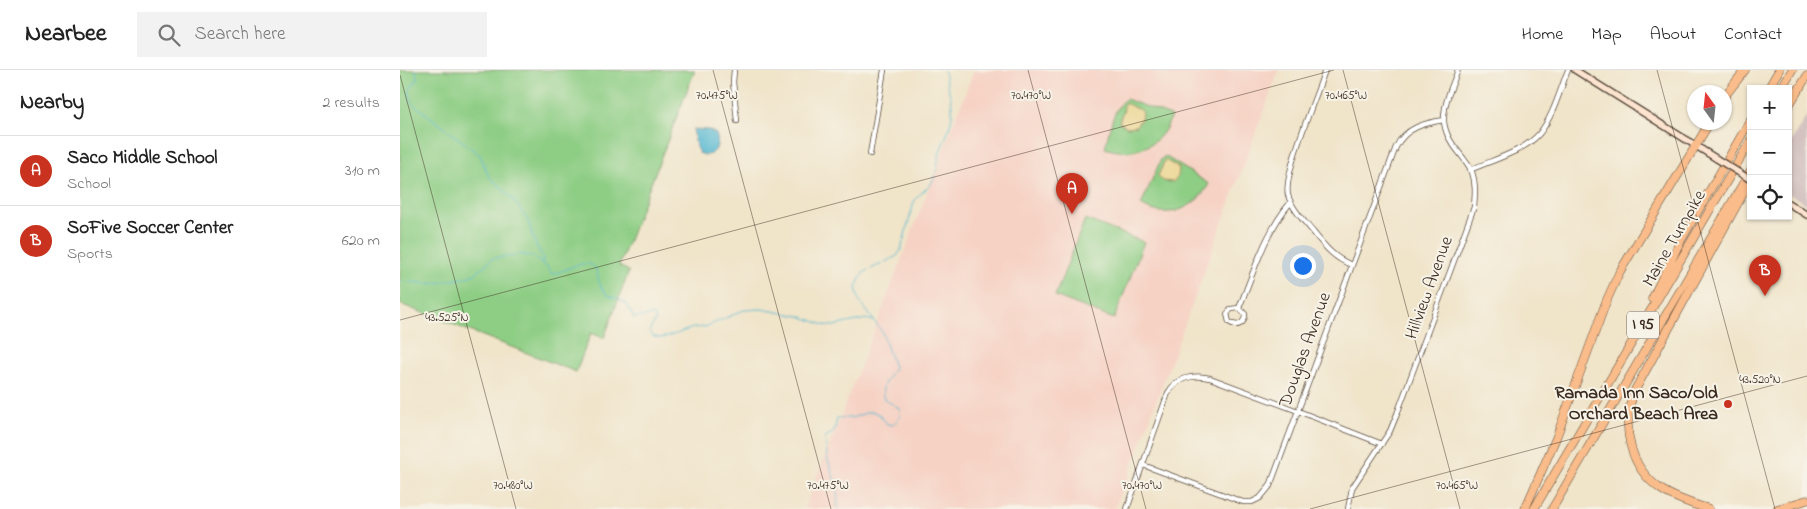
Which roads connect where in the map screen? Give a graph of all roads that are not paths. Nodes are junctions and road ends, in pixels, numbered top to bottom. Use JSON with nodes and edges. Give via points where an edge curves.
{"nodes":[{"id":1,"x":734,"y":70,"type":"edge"},
{"id":2,"x":884,"y":70,"type":"edge"},
{"id":3,"x":1325,"y":70,"type":"edge"},
{"id":4,"x":1458,"y":70,"type":"edge"},
{"id":5,"x":1568,"y":70,"type":"edge"},
{"id":6,"x":1575,"y":70,"type":"edge"},
{"id":7,"x":1745,"y":70,"type":"edge"},
{"id":8,"x":1779,"y":70,"type":"edge"},
{"id":9,"x":1792,"y":70,"type":"edge"},
{"id":10,"x":1807,"y":77,"type":"edge"},
{"id":11,"x":1770,"y":85,"type":"edge"},
{"id":12,"x":1783,"y":85,"type":"edge"},
{"id":13,"x":1732,"y":87,"type":"edge"},
{"id":14,"x":1792,"y":101,"type":"edge"},
{"id":15,"x":1444,"y":120,"type":"junction"},
{"id":16,"x":737,"y":121,"type":"dead end"},
{"id":17,"x":1747,"y":126,"type":"edge"},
{"id":18,"x":1706,"y":130,"type":"edge"},
{"id":19,"x":1697,"y":146,"type":"junction"},
{"id":20,"x":1747,"y":147,"type":"edge"},
{"id":21,"x":870,"y":154,"type":"dead end"},
{"id":22,"x":1470,"y":170,"type":"junction"},
{"id":23,"x":1747,"y":174,"type":"edge"},
{"id":24,"x":1747,"y":178,"type":"edge"},
{"id":25,"x":1747,"y":182,"type":"edge"},
{"id":26,"x":1291,"y":202,"type":"junction"},
{"id":27,"x":1792,"y":206,"type":"edge"},
{"id":28,"x":1807,"y":215,"type":"edge"},
{"id":29,"x":1352,"y":265,"type":"junction"},
{"id":30,"x":1239,"y":308,"type":"junction"},
{"id":31,"x":1630,"y":346,"type":"junction"},
{"id":32,"x":1298,"y":411,"type":"junction"},
{"id":33,"x":1382,"y":444,"type":"junction"},
{"id":34,"x":1143,"y":465,"type":"junction"},
{"id":35,"x":1807,"y":500,"type":"edge"},
{"id":36,"x":1807,"y":504,"type":"edge"},
{"id":37,"x":1127,"y":509,"type":"edge"},
{"id":38,"x":1348,"y":509,"type":"edge"},
{"id":39,"x":1525,"y":509,"type":"edge"},
{"id":40,"x":1534,"y":509,"type":"edge"},
{"id":41,"x":1552,"y":509,"type":"edge"},
{"id":42,"x":1709,"y":509,"type":"edge"},
{"id":43,"x":1777,"y":509,"type":"edge"},
{"id":44,"x":1795,"y":509,"type":"edge"}],
"edges":[{"from":1,"to":16,"type":"street"},
{"from":2,"to":21,"type":"street"},
{"from":3,"to":26,"type":"street","via":[[1290,171],[1287,188]]},
{"from":4,"to":15,"type":"street","name":"Hillview Avenue","via":[[1447,100]]},
{"from":5,"to":22,"type":"street","via":[[1537,136],[1514,151]]},
{"from":6,"to":19,"type":"main road"},
{"from":7,"to":13,"type":"highway"},
{"from":8,"to":11,"type":"highway"},
{"from":9,"to":12,"type":"highway"},
{"from":10,"to":14,"type":"highway"},
{"from":15,"to":22,"type":"street","name":"Hillview Avenue","via":[[1451,142]]},
{"from":15,"to":29,"type":"street","name":"Douglas Avenue","via":[[1415,128],[1400,139]]},
{"from":17,"to":31,"type":"highway","via":[[1680,242]]},
{"from":18,"to":19,"type":"highway"},
{"from":19,"to":23,"type":"main road","bridge":true},
{"from":19,"to":39,"type":"highway","via":[[1619,273]]},
{"from":20,"to":31,"type":"highway","name":"Maine Turnpike","number":"I 95"},
{"from":22,"to":33,"type":"street","name":"Hillview Avenue","via":[[1474,207],[1397,414]]},
{"from":24,"to":41,"type":"highway","name":"Maine Turnpike","number":"I 95"},
{"from":25,"to":42,"type":"highway","via":[[1635,390],[1628,416],[1632,450],[1646,476],[1670,494]]},
{"from":26,"to":29,"type":"street","via":[[1331,253]]},
{"from":26,"to":30,"type":"street","via":[[1268,238]]},
{"from":27,"to":28,"type":"main road"},
{"from":29,"to":32,"type":"street","name":"Douglas Avenue"},
{"from":30,"to":30,"type":"street","via":[[1245,314],[1244,320],[1240,325],[1234,325],[1229,322],[1227,314]]},
{"from":31,"to":40,"type":"highway","name":"Maine Turnpike","number":"I 95"},
{"from":32,"to":33,"type":"street"},
{"from":32,"to":34,"type":"street","via":[[1210,378],[1185,378],[1168,393]]},
{"from":32,"to":34,"type":"street","name":"Douglas Avenue","via":[[1270,486],[1256,501],[1240,502]]},
{"from":33,"to":38,"type":"street","name":"Hillview Avenue","via":[[1352,488]]},
{"from":34,"to":37,"type":"street"},
{"from":35,"to":43,"type":"highway"},
{"from":36,"to":44,"type":"highway"}]}
